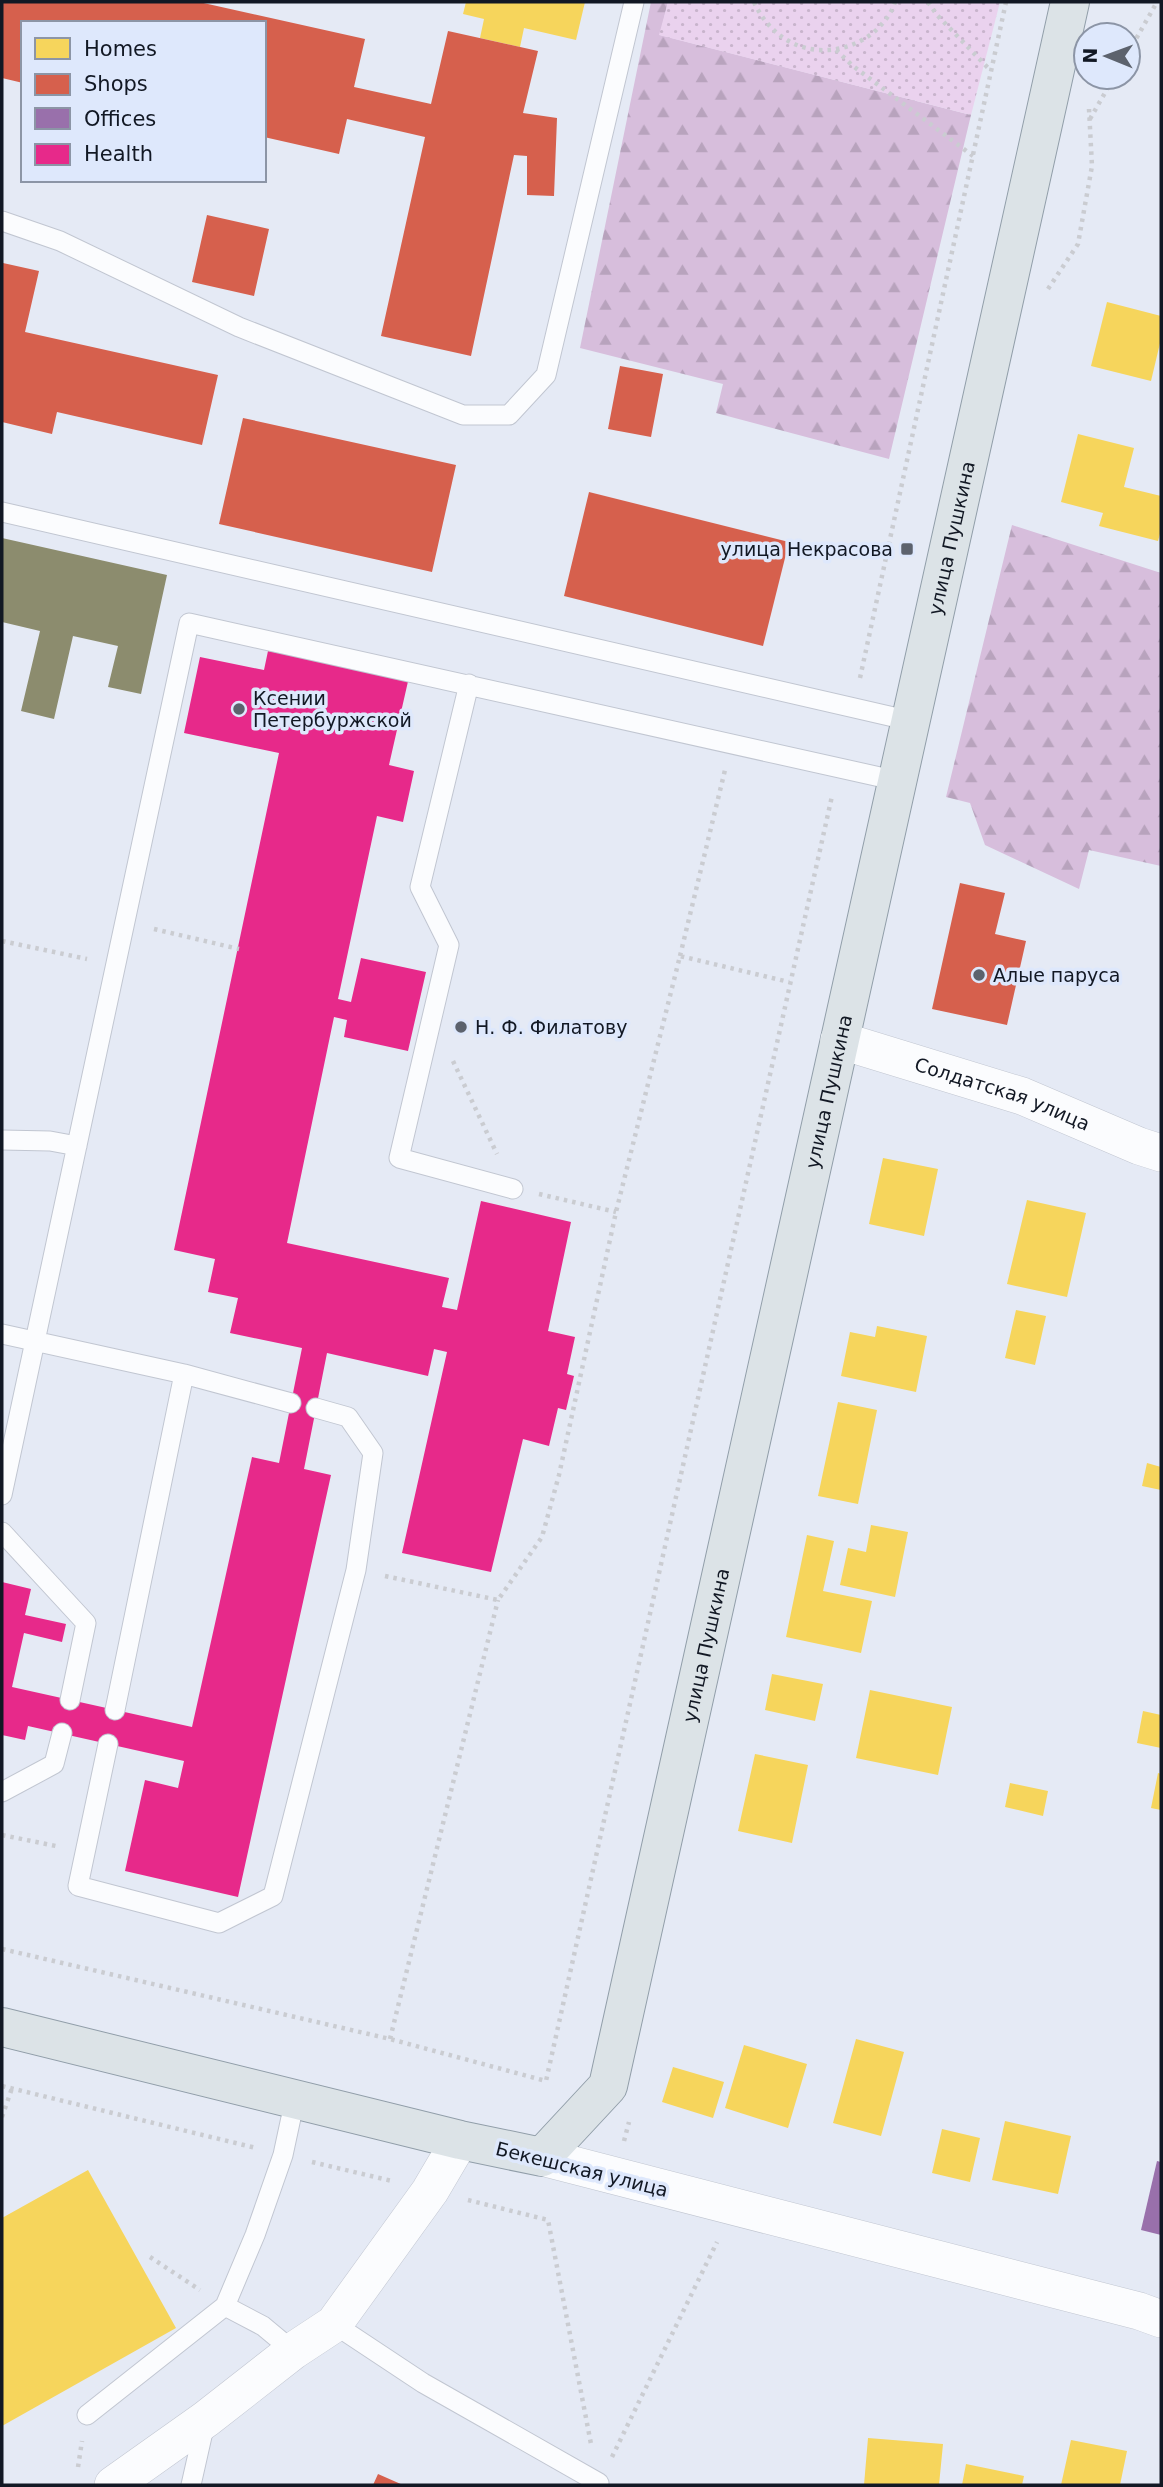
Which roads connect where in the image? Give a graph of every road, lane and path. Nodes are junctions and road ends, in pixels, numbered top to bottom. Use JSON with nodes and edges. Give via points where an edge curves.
{"nodes":[{"id":1,"x":634,"y":2,"type":"edge"},
{"id":2,"x":754,"y":2,"type":"edge"},
{"id":3,"x":895,"y":2,"type":"edge"},
{"id":4,"x":928,"y":2,"type":"edge"},
{"id":5,"x":1006,"y":2,"type":"edge"},
{"id":6,"x":1070,"y":2,"type":"edge"},
{"id":7,"x":1157,"y":2,"type":"edge"},
{"id":8,"x":1142,"y":28,"type":"edge"},
{"id":9,"x":836,"y":50,"type":"junction"},
{"id":10,"x":992,"y":71,"type":"junction"},
{"id":11,"x":1106,"y":91,"type":"edge"},
{"id":12,"x":1090,"y":119,"type":"dead end"},
{"id":13,"x":973,"y":156,"type":"junction"},
{"id":14,"x":2,"y":221,"type":"edge"},
{"id":15,"x":2,"y":512,"type":"edge"},
{"id":16,"x":469,"y":684,"type":"junction"},
{"id":17,"x":854,"y":707,"type":"junction"},
{"id":18,"x":911,"y":721,"type":"junction"},
{"id":19,"x":732,"y":744,"type":"junction"},
{"id":20,"x":839,"y":767,"type":"junction"},
{"id":21,"x":898,"y":780,"type":"junction"},
{"id":22,"x":126,"y":922,"type":"junction"},
{"id":23,"x":2,"y":942,"type":"edge"},
{"id":24,"x":239,"y":949,"type":"dead end"},
{"id":25,"x":680,"y":957,"type":"junction"},
{"id":26,"x":116,"y":965,"type":"junction"},
{"id":27,"x":789,"y":982,"type":"junction"},
{"id":28,"x":433,"y":1018,"type":"junction"},
{"id":29,"x":839,"y":1041,"type":"junction"},
{"id":30,"x":2,"y":1140,"type":"edge"},
{"id":31,"x":1154,"y":1143,"type":"edge"},
{"id":32,"x":77,"y":1146,"type":"junction"},
{"id":33,"x":513,"y":1189,"type":"junction"},
{"id":34,"x":617,"y":1212,"type":"junction"},
{"id":35,"x":2,"y":1334,"type":"edge"},
{"id":36,"x":34,"y":1340,"type":"junction"},
{"id":37,"x":184,"y":1374,"type":"junction"},
{"id":38,"x":291,"y":1403,"type":"dead end"},
{"id":39,"x":316,"y":1408,"type":"dead end"},
{"id":40,"x":2,"y":1495,"type":"edge"},
{"id":41,"x":2,"y":1532,"type":"edge"},
{"id":42,"x":356,"y":1570,"type":"junction"},
{"id":43,"x":498,"y":1600,"type":"junction"},
{"id":44,"x":70,"y":1700,"type":"dead end"},
{"id":45,"x":115,"y":1710,"type":"dead end"},
{"id":46,"x":61,"y":1733,"type":"dead end"},
{"id":47,"x":108,"y":1744,"type":"dead end"},
{"id":48,"x":2,"y":1792,"type":"edge"},
{"id":49,"x":2,"y":1835,"type":"edge"},
{"id":50,"x":85,"y":1852,"type":"junction"},
{"id":51,"x":2,"y":1949,"type":"edge"},
{"id":52,"x":2,"y":2027,"type":"edge"},
{"id":53,"x":390,"y":2039,"type":"junction"},
{"id":54,"x":12,"y":2088,"type":"dead end"},
{"id":55,"x":295,"y":2099,"type":"junction"},
{"id":56,"x":2,"y":2117,"type":"edge"},
{"id":57,"x":460,"y":2140,"type":"junction"},
{"id":58,"x":542,"y":2157,"type":"junction"},
{"id":59,"x":734,"y":2208,"type":"junction"},
{"id":60,"x":548,"y":2220,"type":"dead end"},
{"id":61,"x":150,"y":2257,"type":"dead end"},
{"id":62,"x":225,"y":2306,"type":"junction"},
{"id":63,"x":1161,"y":2319,"type":"edge"},
{"id":64,"x":334,"y":2323,"type":"junction"},
{"id":65,"x":293,"y":2351,"type":"junction"},
{"id":66,"x":87,"y":2415,"type":"joint"},
{"id":67,"x":206,"y":2418,"type":"junction"},
{"id":68,"x":76,"y":2474,"type":"dead end"},
{"id":69,"x":598,"y":2484,"type":"edge"},
{"id":70,"x":113,"y":2485,"type":"edge"},
{"id":71,"x":191,"y":2485,"type":"edge"}],
"edges":[{"from":1,"to":14,"type":"lane","via":[[546,375],[509,415],[463,415],[239,327],[60,241]]},
{"from":2,"to":9,"type":"path","via":[[768,26],[788,41],[811,50]]},
{"from":3,"to":9,"type":"path","via":[[880,27],[860,42]]},
{"from":4,"to":10,"type":"path"},
{"from":5,"to":10,"type":"path"},
{"from":6,"to":18,"type":"main road","name":"улица Пушкина"},
{"from":7,"to":8,"type":"path"},
{"from":9,"to":13,"type":"path"},
{"from":10,"to":13,"type":"path"},
{"from":11,"to":12,"type":"path"},
{"from":13,"to":17,"type":"path"},
{"from":15,"to":17,"type":"lane"},
{"from":16,"to":19,"type":"lane"},
{"from":16,"to":22,"type":"lane","via":[[189,623]]},
{"from":16,"to":28,"type":"lane","via":[[420,887],[449,945]]},
{"from":17,"to":18,"type":"lane"},
{"from":18,"to":21,"type":"main road","name":"улица Пушкина"},
{"from":19,"to":20,"type":"lane"},
{"from":19,"to":25,"type":"path"},
{"from":20,"to":21,"type":"lane"},
{"from":20,"to":27,"type":"path"},
{"from":21,"to":29,"type":"main road","name":"улица Пушкина"},
{"from":22,"to":24,"type":"path"},
{"from":22,"to":26,"type":"lane"},
{"from":23,"to":26,"type":"path"},
{"from":25,"to":27,"type":"path"},
{"from":25,"to":34,"type":"path"},
{"from":26,"to":32,"type":"lane"},
{"from":27,"to":53,"type":"path","via":[[546,2081]]},
{"from":28,"to":33,"type":"path"},
{"from":28,"to":33,"type":"lane","via":[[399,1158]]},
{"from":29,"to":31,"type":"street","name":"Солдатская улица","via":[[1023,1096]]},
{"from":29,"to":58,"type":"main road","name":"улица Пушкина","via":[[608,2086]]},
{"from":30,"to":32,"type":"lane"},
{"from":32,"to":36,"type":"lane"},
{"from":33,"to":34,"type":"path"},
{"from":34,"to":43,"type":"path","via":[[542,1537]]},
{"from":35,"to":36,"type":"lane"},
{"from":36,"to":37,"type":"lane"},
{"from":36,"to":40,"type":"lane"},
{"from":37,"to":38,"type":"lane"},
{"from":37,"to":45,"type":"lane"},
{"from":39,"to":42,"type":"lane","via":[[348,1417],[373,1453]]},
{"from":41,"to":44,"type":"lane","via":[[86,1623]]},
{"from":42,"to":43,"type":"path"},
{"from":42,"to":50,"type":"lane","via":[[273,1895],[219,1923],[78,1886]]},
{"from":43,"to":53,"type":"path"},
{"from":46,"to":48,"type":"lane","via":[[54,1763]]},
{"from":47,"to":50,"type":"lane"},
{"from":49,"to":50,"type":"path"},
{"from":51,"to":53,"type":"path"},
{"from":52,"to":55,"type":"main road","name":"Бекешская улица"},
{"from":54,"to":56,"type":"path"},
{"from":55,"to":57,"type":"main road","name":"Бекешская улица"},
{"from":55,"to":62,"type":"lane","via":[[283,2155]]},
{"from":57,"to":58,"type":"main road","name":"Бекешская улица"},
{"from":57,"to":64,"type":"street","via":[[430,2191]]},
{"from":58,"to":59,"type":"street","name":"Бекешская улица"},
{"from":59,"to":63,"type":"street","name":"Бекешская улица"},
{"from":59,"to":69,"type":"path"},
{"from":60,"to":69,"type":"path"},
{"from":61,"to":62,"type":"path"},
{"from":62,"to":65,"type":"lane","via":[[263,2326]]},
{"from":62,"to":66,"type":"lane"},
{"from":64,"to":65,"type":"street"},
{"from":64,"to":69,"type":"lane","via":[[423,2382]]},
{"from":65,"to":67,"type":"street"},
{"from":66,"to":68,"type":"path"},
{"from":67,"to":70,"type":"street"},
{"from":67,"to":71,"type":"lane"}]}
